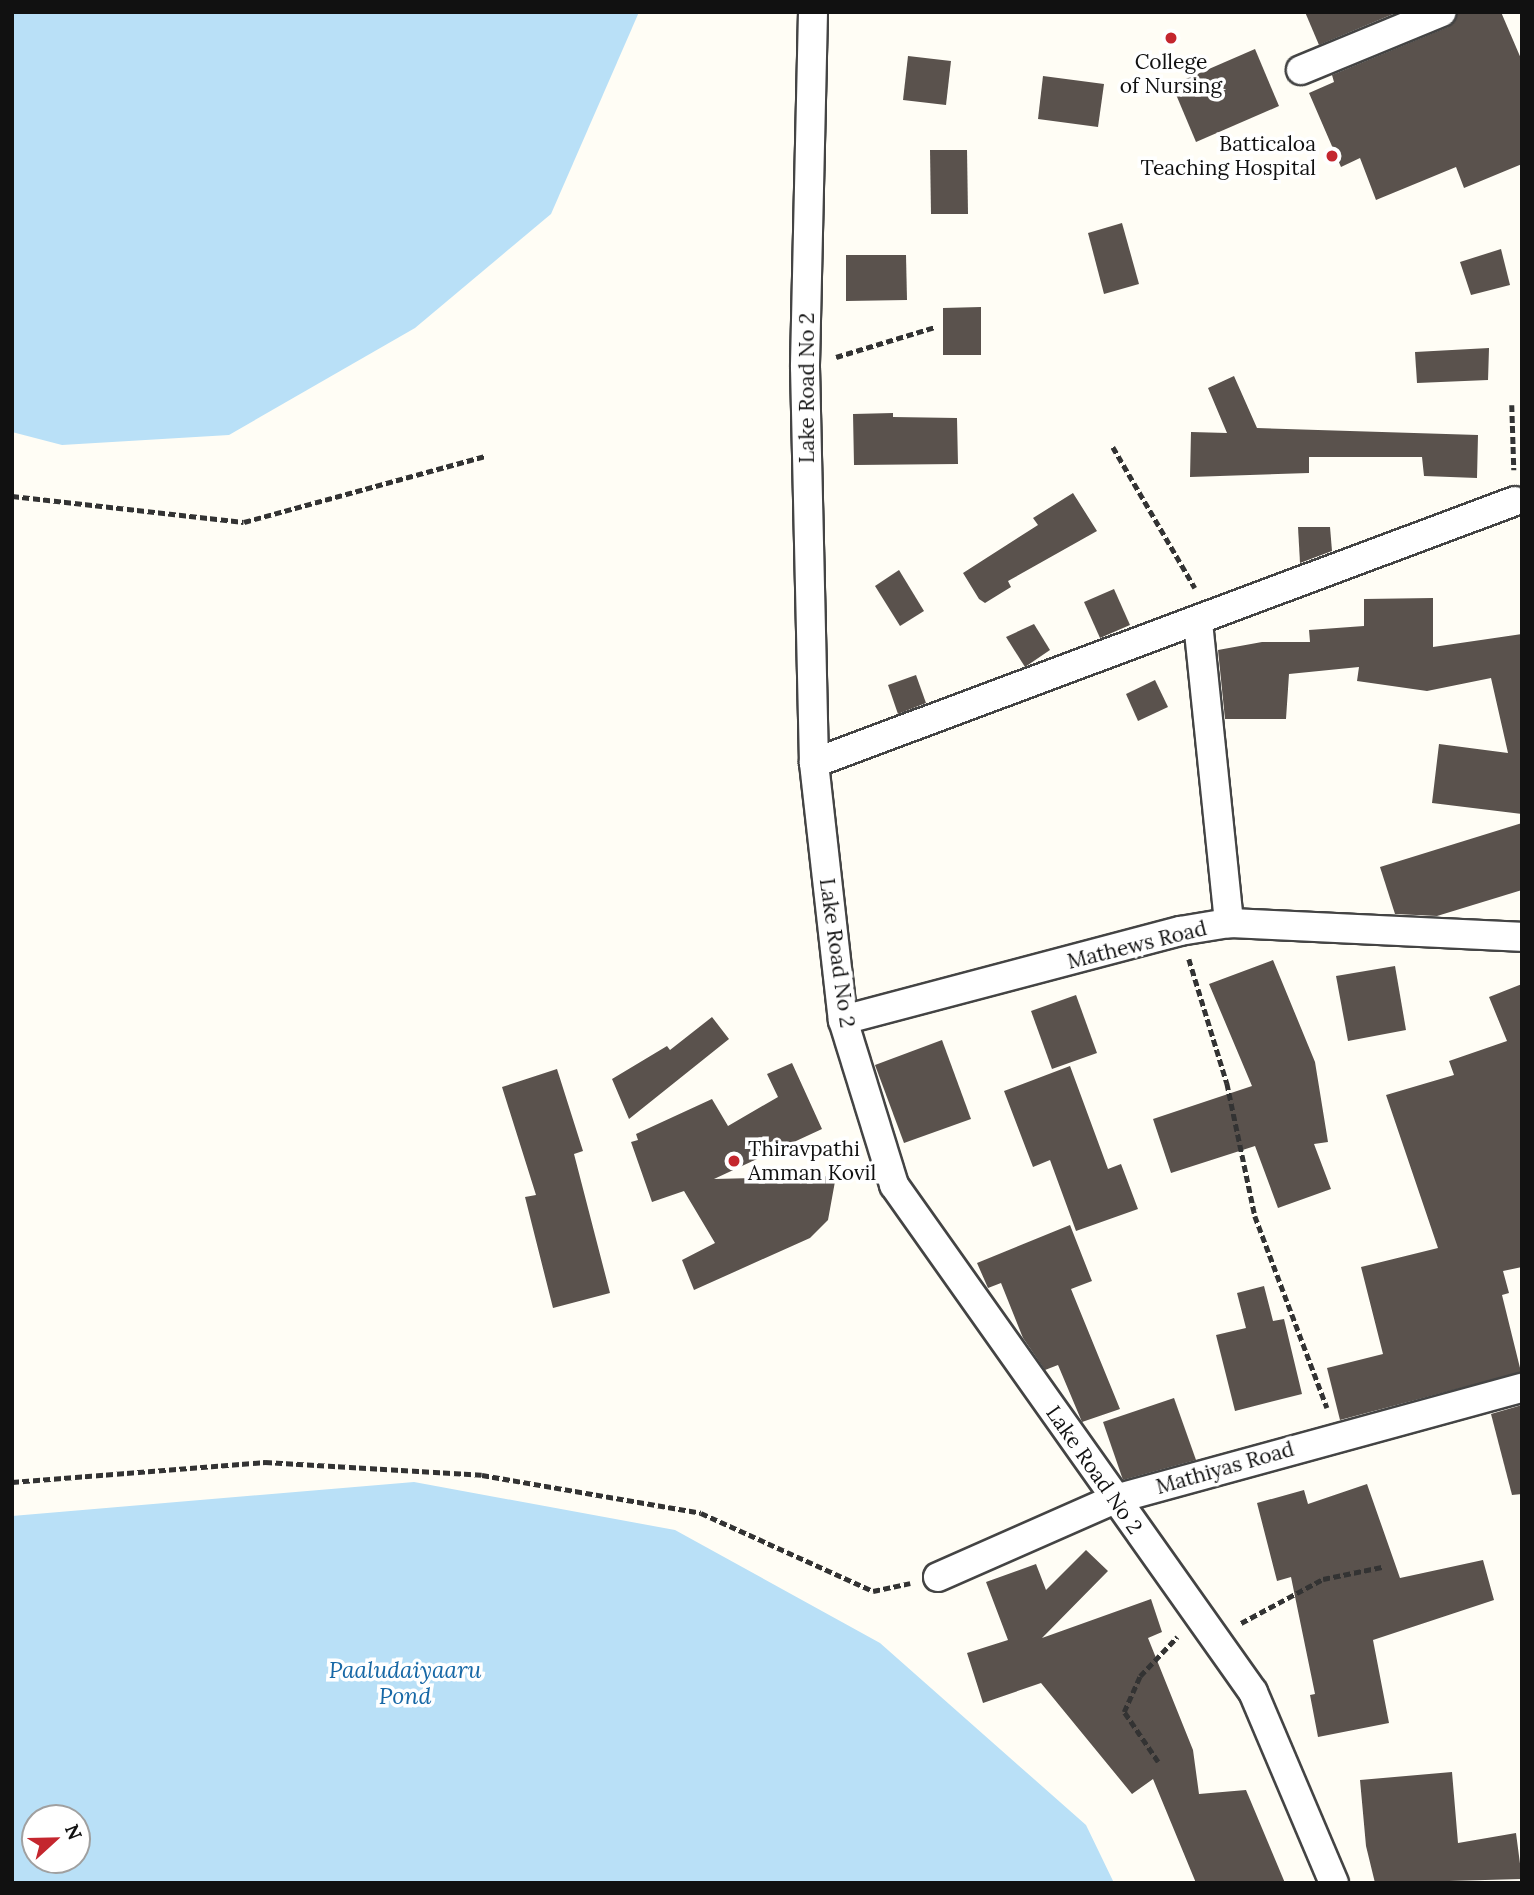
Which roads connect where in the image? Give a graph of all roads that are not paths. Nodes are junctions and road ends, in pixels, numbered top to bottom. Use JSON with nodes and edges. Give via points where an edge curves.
{"nodes":[{"id":1,"x":813,"y":12,"type":"edge"},
{"id":2,"x":1442,"y":12,"type":"edge"},
{"id":3,"x":1301,"y":70,"type":"dead end"},
{"id":4,"x":1515,"y":501,"type":"road end"},
{"id":5,"x":1205,"y":619,"type":"junction"},
{"id":6,"x":814,"y":763,"type":"junction"},
{"id":7,"x":1229,"y":923,"type":"junction"},
{"id":8,"x":1522,"y":937,"type":"edge"},
{"id":9,"x":843,"y":1020,"type":"junction"},
{"id":10,"x":1522,"y":1388,"type":"edge"},
{"id":11,"x":1115,"y":1499,"type":"junction"},
{"id":12,"x":938,"y":1577,"type":"road end"},
{"id":13,"x":1334,"y":1883,"type":"edge"}],
"edges":[{"from":1,"to":6,"type":"street","name":"Lake Road No 2","via":[[805,367]]},
{"from":2,"to":3,"type":"street"},
{"from":4,"to":5,"type":"street","via":[[1331,567]]},
{"from":5,"to":6,"type":"street"},
{"from":5,"to":7,"type":"street"},
{"from":6,"to":9,"type":"street","name":"Lake Road No 2"},
{"from":7,"to":8,"type":"street","name":"Mathews Road"},
{"from":7,"to":9,"type":"street","name":"Mathews Road"},
{"from":9,"to":11,"type":"street","name":"Lake Road No 2","via":[[894,1185]]},
{"from":10,"to":11,"type":"street","name":"Mathiyas Road"},
{"from":11,"to":12,"type":"street","name":"Mathiyas Road"},
{"from":11,"to":13,"type":"street","name":"Lake Road No 2","via":[[1253,1692]]}]}
